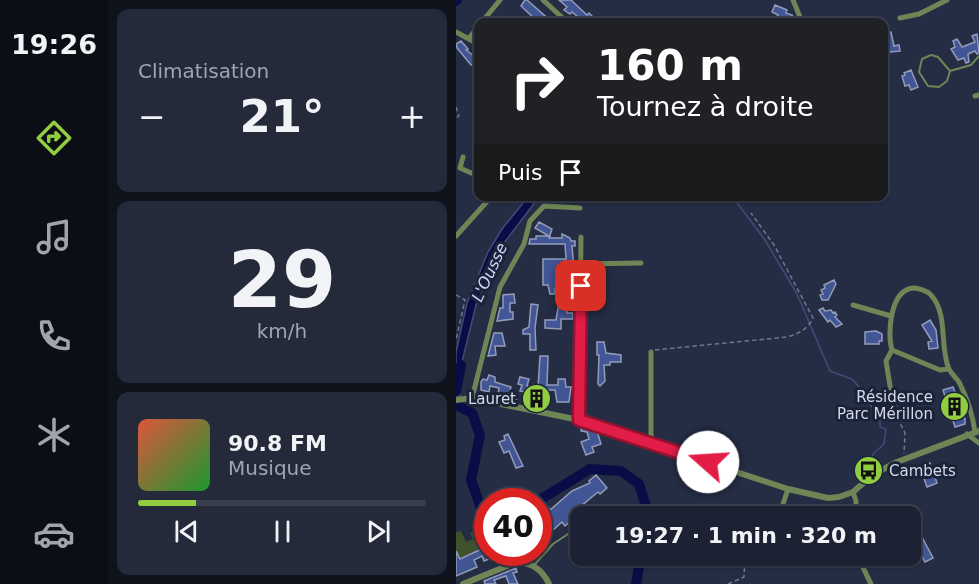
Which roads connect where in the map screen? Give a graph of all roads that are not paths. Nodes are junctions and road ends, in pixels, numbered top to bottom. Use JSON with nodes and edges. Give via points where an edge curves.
{"nodes":[{"id":1,"x":500,"y":0,"type":"edge"},
{"id":2,"x":543,"y":0,"type":"edge"},
{"id":3,"x":793,"y":0,"type":"edge"},
{"id":4,"x":947,"y":0,"type":"edge"},
{"id":5,"x":485,"y":18,"type":"edge"},
{"id":6,"x":563,"y":18,"type":"edge"},
{"id":7,"x":800,"y":18,"type":"edge"},
{"id":8,"x":900,"y":18,"type":"dead end"},
{"id":9,"x":474,"y":32,"type":"edge"},
{"id":10,"x":456,"y":33,"type":"edge"},
{"id":11,"x":469,"y":38,"type":"junction"},
{"id":12,"x":474,"y":41,"type":"edge"},
{"id":13,"x":979,"y":56,"type":"edge"},
{"id":14,"x":950,"y":71,"type":"junction"},
{"id":15,"x":463,"y":157,"type":"dead end"},
{"id":16,"x":474,"y":174,"type":"edge"},
{"id":17,"x":488,"y":201,"type":"edge"},
{"id":18,"x":580,"y":208,"type":"dead end"},
{"id":19,"x":456,"y":237,"type":"edge"},
{"id":20,"x":581,"y":237,"type":"dead end"},
{"id":21,"x":641,"y":263,"type":"dead end"},
{"id":22,"x":581,"y":264,"type":"junction"},
{"id":23,"x":853,"y":305,"type":"dead end"},
{"id":24,"x":891,"y":316,"type":"junction"},
{"id":25,"x":892,"y":350,"type":"junction"},
{"id":26,"x":651,"y":352,"type":"road end"},
{"id":27,"x":949,"y":369,"type":"junction"},
{"id":28,"x":891,"y":392,"type":"road end"},
{"id":29,"x":472,"y":398,"type":"junction"},
{"id":30,"x":459,"y":399,"type":"edge"},
{"id":31,"x":579,"y":420,"type":"junction"},
{"id":32,"x":977,"y":432,"type":"edge"},
{"id":33,"x":967,"y":434,"type":"junction"},
{"id":34,"x":651,"y":443,"type":"junction"},
{"id":35,"x":979,"y":443,"type":"edge"},
{"id":36,"x":788,"y":489,"type":"junction"},
{"id":37,"x":853,"y":492,"type":"junction"},
{"id":38,"x":782,"y":506,"type":"edge"},
{"id":39,"x":856,"y":506,"type":"edge"},
{"id":40,"x":570,"y":533,"type":"edge"},
{"id":41,"x":552,"y":545,"type":"edge"},
{"id":42,"x":507,"y":566,"type":"edge"},
{"id":43,"x":534,"y":566,"type":"edge"},
{"id":44,"x":862,"y":566,"type":"edge"},
{"id":45,"x":471,"y":582,"type":"edge"},
{"id":46,"x":463,"y":584,"type":"edge"},
{"id":47,"x":549,"y":584,"type":"edge"},
{"id":48,"x":871,"y":584,"type":"edge"}],
"edges":[{"from":1,"to":5,"type":"street"},
{"from":2,"to":6,"type":"street"},
{"from":3,"to":7,"type":"street"},
{"from":4,"to":8,"type":"street","via":[[919,14]]},
{"from":9,"to":11,"type":"street"},
{"from":10,"to":11,"type":"street"},
{"from":11,"to":12,"type":"street"},
{"from":13,"to":14,"type":"lane","via":[[971,65]]},
{"from":14,"to":14,"type":"lane","via":[[931,55],[922,59],[919,66],[921,78],[932,88],[947,81]]},
{"from":15,"to":16,"type":"street","via":[[460,168]]},
{"from":17,"to":19,"type":"street"},
{"from":18,"to":29,"type":"street","via":[[544,206],[530,221],[524,244],[500,287]]},
{"from":20,"to":22,"type":"street"},
{"from":21,"to":22,"type":"street"},
{"from":22,"to":31,"type":"street"},
{"from":23,"to":24,"type":"street"},
{"from":24,"to":25,"type":"street"},
{"from":24,"to":27,"type":"street","via":[[900,295],[908,289],[930,294],[939,310]]},
{"from":25,"to":27,"type":"street","via":[[940,370]]},
{"from":25,"to":28,"type":"street","via":[[886,361]]},
{"from":26,"to":34,"type":"street"},
{"from":27,"to":32,"type":"street","via":[[960,383]]},
{"from":29,"to":30,"type":"street"},
{"from":29,"to":31,"type":"street"},
{"from":31,"to":34,"type":"street"},
{"from":32,"to":33,"type":"street"},
{"from":33,"to":35,"type":"street"},
{"from":33,"to":37,"type":"street","via":[[883,468]]},
{"from":34,"to":36,"type":"street"},
{"from":36,"to":37,"type":"street","via":[[828,498]]},
{"from":36,"to":38,"type":"street"},
{"from":37,"to":39,"type":"street"},
{"from":40,"to":41,"type":"lane"},
{"from":42,"to":45,"type":"street"},
{"from":43,"to":47,"type":"street","via":[[543,572]]},
{"from":44,"to":48,"type":"street"},
{"from":45,"to":46,"type":"street"}]}
